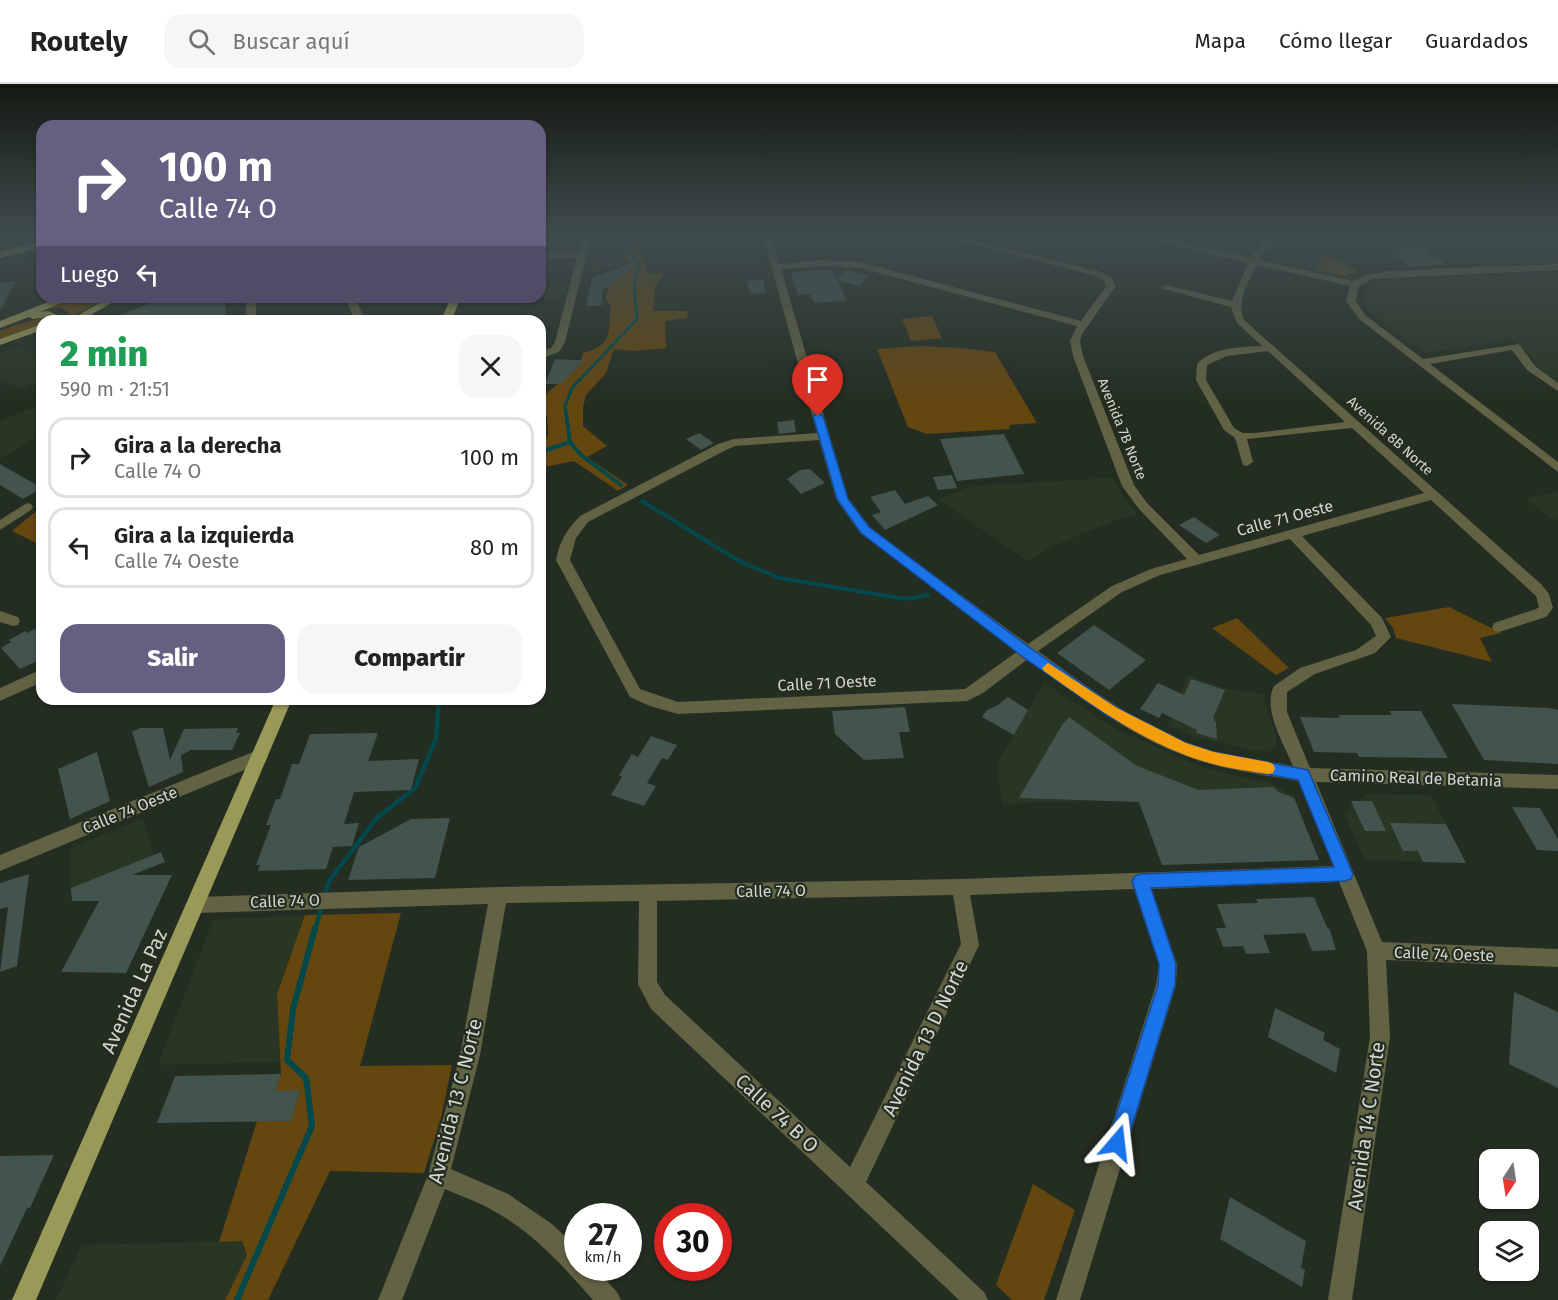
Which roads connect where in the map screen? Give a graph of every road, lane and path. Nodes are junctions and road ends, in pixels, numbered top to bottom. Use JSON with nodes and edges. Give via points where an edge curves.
{"nodes":[{"id":1,"x":574,"y":293,"type":"edge"},
{"id":2,"x":782,"y":293,"type":"edge"},
{"id":3,"x":964,"y":293,"type":"edge"},
{"id":4,"x":1107,"y":293,"type":"edge"},
{"id":5,"x":1186,"y":293,"type":"edge"},
{"id":6,"x":1241,"y":293,"type":"edge"},
{"id":7,"x":1353,"y":293,"type":"edge"},
{"id":8,"x":54,"y":303,"type":"edge"},
{"id":9,"x":106,"y":303,"type":"edge"},
{"id":10,"x":1236,"y":305,"type":"junction"},
{"id":11,"x":84,"y":315,"type":"edge"},
{"id":12,"x":36,"y":316,"type":"edge"},
{"id":13,"x":0,"y":325,"type":"edge"},
{"id":14,"x":1084,"y":325,"type":"junction"},
{"id":15,"x":36,"y":329,"type":"edge"},
{"id":16,"x":36,"y":335,"type":"edge"},
{"id":17,"x":0,"y":344,"type":"edge"},
{"id":18,"x":1271,"y":348,"type":"junction"},
{"id":19,"x":546,"y":354,"type":"edge"},
{"id":20,"x":1420,"y":363,"type":"junction"},
{"id":21,"x":1558,"y":388,"type":"edge"},
{"id":22,"x":1355,"y":424,"type":"junction"},
{"id":23,"x":824,"y":436,"type":"junction"},
{"id":24,"x":1241,"y":436,"type":"junction"},
{"id":25,"x":1247,"y":462,"type":"dead end"},
{"id":26,"x":1558,"y":468,"type":"edge"},
{"id":27,"x":1433,"y":495,"type":"junction"},
{"id":28,"x":27,"y":507,"type":"dead end"},
{"id":29,"x":0,"y":526,"type":"edge"},
{"id":30,"x":1294,"y":535,"type":"junction"},
{"id":31,"x":1195,"y":559,"type":"junction"},
{"id":32,"x":1499,"y":627,"type":"dead end"},
{"id":33,"x":1028,"y":653,"type":"junction"},
{"id":34,"x":36,"y":678,"type":"edge"},
{"id":35,"x":0,"y":695,"type":"edge"},
{"id":36,"x":281,"y":705,"type":"edge"},
{"id":37,"x":260,"y":756,"type":"junction"},
{"id":38,"x":1303,"y":775,"type":"junction"},
{"id":39,"x":1558,"y":782,"type":"edge"},
{"id":40,"x":0,"y":863,"type":"edge"},
{"id":41,"x":1345,"y":874,"type":"junction"},
{"id":42,"x":1140,"y":881,"type":"junction"},
{"id":43,"x":960,"y":887,"type":"junction"},
{"id":44,"x":648,"y":894,"type":"junction"},
{"id":45,"x":498,"y":895,"type":"junction"},
{"id":46,"x":196,"y":905,"type":"junction"},
{"id":47,"x":1376,"y":951,"type":"junction"},
{"id":48,"x":1558,"y":958,"type":"edge"},
{"id":49,"x":440,"y":1175,"type":"junction"},
{"id":50,"x":853,"y":1184,"type":"junction"},
{"id":51,"x":564,"y":1251,"type":"edge"},
{"id":52,"x":592,"y":1281,"type":"edge"},
{"id":53,"x":24,"y":1300,"type":"edge"},
{"id":54,"x":390,"y":1300,"type":"edge"},
{"id":55,"x":609,"y":1300,"type":"edge"},
{"id":56,"x":976,"y":1300,"type":"edge"},
{"id":57,"x":1068,"y":1300,"type":"edge"},
{"id":58,"x":1340,"y":1300,"type":"edge"}],
"edges":[{"from":1,"to":19,"type":"street","via":[[560,342]]},
{"from":2,"to":23,"type":"street","name":"Camino Real de Betania"},
{"from":3,"to":14,"type":"street"},
{"from":4,"to":14,"type":"street"},
{"from":5,"to":10,"type":"street"},
{"from":6,"to":10,"type":"street"},
{"from":7,"to":20,"type":"street","via":[[1351,302],[1355,310]]},
{"from":8,"to":13,"type":"main road"},
{"from":9,"to":11,"type":"main road"},
{"from":10,"to":18,"type":"street","name":"Avenida 8B Norte","via":[[1240,321]]},
{"from":12,"to":13,"type":"main road"},
{"from":14,"to":31,"type":"street","name":"Avenida 7B Norte","via":[[1075,341],[1078,356],[1128,486]]},
{"from":15,"to":17,"type":"main road"},
{"from":16,"to":17,"type":"main road"},
{"from":18,"to":22,"type":"street","name":"Avenida 8B Norte"},
{"from":18,"to":24,"type":"street","via":[[1222,353],[1203,364],[1201,380],[1230,429]]},
{"from":20,"to":21,"type":"street","via":[[1515,346],[1531,368]]},
{"from":20,"to":26,"type":"street"},
{"from":22,"to":24,"type":"street"},
{"from":22,"to":27,"type":"street","name":"Avenida 8B Norte"},
{"from":23,"to":33,"type":"street","name":"Camino Real de Betania","via":[[842,499],[865,530]]},
{"from":23,"to":33,"type":"street","name":"Calle 71 Oeste","via":[[722,447],[584,519],[575,529],[565,543],[563,560],[635,693],[678,708],[967,695]]},
{"from":24,"to":25,"type":"street"},
{"from":27,"to":30,"type":"street","name":"Calle 71 Oeste"},
{"from":27,"to":32,"type":"street","name":"Avenida 8B Norte","via":[[1542,594],[1546,608],[1541,613]]},
{"from":28,"to":29,"type":"street"},
{"from":30,"to":31,"type":"street","name":"Calle 71 Oeste"},
{"from":30,"to":38,"type":"street","name":"Calle 74 Oeste","via":[[1377,622],[1384,637],[1376,648],[1315,668],[1292,678],[1279,690],[1279,712]]},
{"from":31,"to":33,"type":"street","name":"Calle 71 Oeste","via":[[1116,589]]},
{"from":33,"to":38,"type":"street","name":"Camino Real de Betania","via":[[1113,712],[1181,747],[1214,758]]},
{"from":34,"to":35,"type":"street"},
{"from":36,"to":37,"type":"main road","name":"Avenida La Paz"},
{"from":37,"to":40,"type":"street","name":"Calle 74 Oeste"},
{"from":37,"to":46,"type":"main road","name":"Avenida La Paz"},
{"from":38,"to":39,"type":"street","name":"Camino Real de Betania"},
{"from":38,"to":41,"type":"street","name":"Calle 74 Oeste"},
{"from":41,"to":42,"type":"street","name":"Calle 74 O"},
{"from":41,"to":47,"type":"street","name":"Calle 74 Oeste"},
{"from":42,"to":43,"type":"street","name":"Calle 74 O"},
{"from":42,"to":57,"type":"street","via":[[1168,964],[1166,985]]},
{"from":43,"to":44,"type":"street","name":"Calle 74 O"},
{"from":43,"to":50,"type":"street","name":"Avenida 13 D Norte","via":[[970,945]]},
{"from":44,"to":45,"type":"street","name":"Calle 74 O"},
{"from":44,"to":50,"type":"street","name":"Calle 74 B O","via":[[648,984],[658,1002]]},
{"from":45,"to":46,"type":"street","name":"Calle 74 O"},
{"from":45,"to":49,"type":"street","name":"Avenida 13 C Norte","via":[[470,1055]]},
{"from":46,"to":53,"type":"main road","name":"Avenida La Paz"},
{"from":47,"to":48,"type":"street","name":"Calle 74 Oeste"},
{"from":47,"to":58,"type":"street","name":"Avenida 14 C Norte","via":[[1380,1037]]},
{"from":49,"to":51,"type":"street","via":[[500,1202],[544,1232]]},
{"from":49,"to":54,"type":"street","name":"Avenida 13 C Norte"},
{"from":50,"to":56,"type":"street","name":"Calle 74 B O"},
{"from":52,"to":55,"type":"street"}]}
